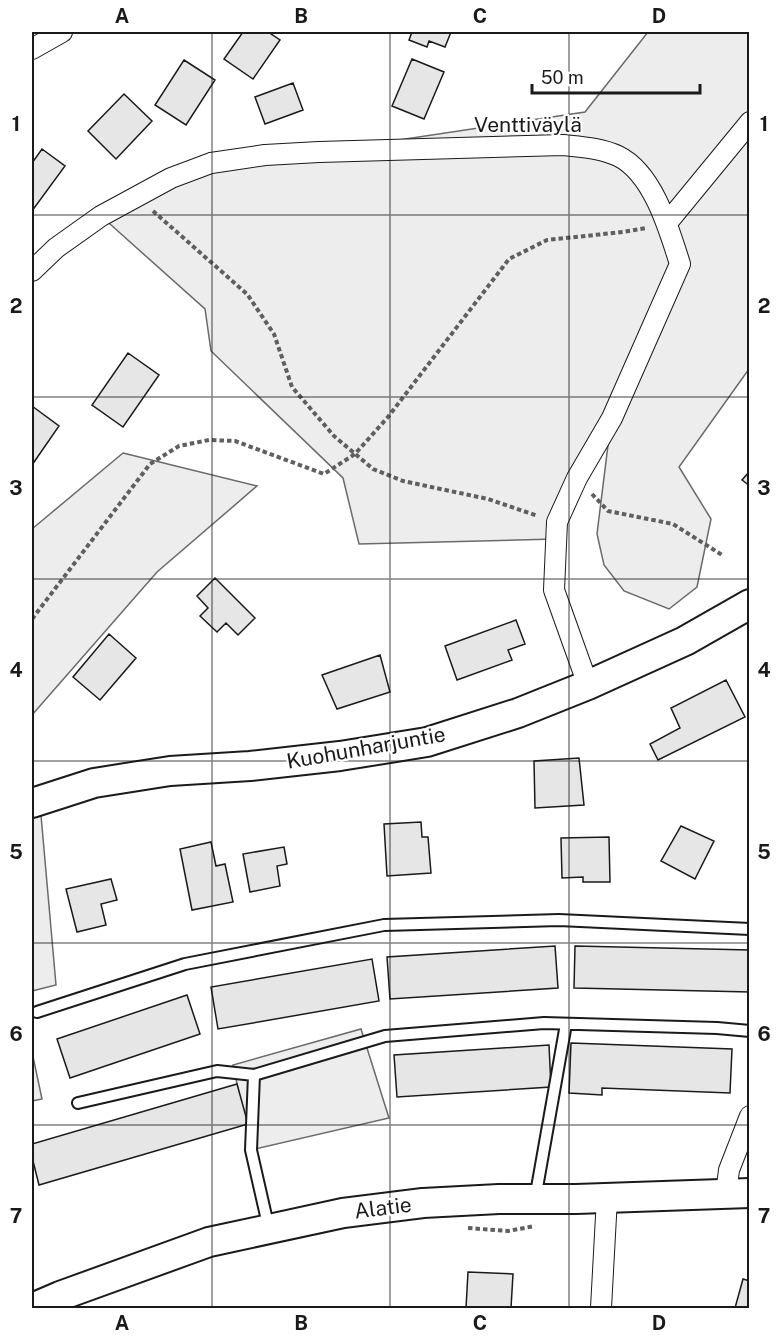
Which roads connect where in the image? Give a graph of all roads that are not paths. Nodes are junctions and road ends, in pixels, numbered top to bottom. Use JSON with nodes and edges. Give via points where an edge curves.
{"nodes":[{"id":1,"x":62,"y":32,"type":"edge"},
{"id":2,"x":32,"y":49,"type":"edge"},
{"id":3,"x":750,"y":122,"type":"edge"},
{"id":4,"x":668,"y":224,"type":"junction"},
{"id":5,"x":32,"y":271,"type":"edge"},
{"id":6,"x":750,"y":604,"type":"edge"},
{"id":7,"x":588,"y":685,"type":"junction"},
{"id":8,"x":32,"y":803,"type":"edge"},
{"id":9,"x":750,"y":929,"type":"edge"},
{"id":10,"x":37,"y":1012,"type":"dead end"},
{"id":11,"x":566,"y":1024,"type":"junction"},
{"id":12,"x":750,"y":1030,"type":"edge"},
{"id":13,"x":254,"y":1075,"type":"junction"},
{"id":14,"x":78,"y":1103,"type":"dead end"},
{"id":15,"x":750,"y":1116,"type":"edge"},
{"id":16,"x":738,"y":1193,"type":"edge"},
{"id":17,"x":607,"y":1198,"type":"junction"},
{"id":18,"x":536,"y":1212,"type":"junction"},
{"id":19,"x":269,"y":1229,"type":"junction"},
{"id":20,"x":32,"y":1308,"type":"edge"},
{"id":21,"x":602,"y":1308,"type":"edge"}],
"edges":[{"from":1,"to":2,"type":"street"},
{"from":3,"to":4,"type":"street"},
{"from":4,"to":5,"type":"street","name":"Venttiväylä","via":[[642,175],[620,157],[591,148],[563,145],[265,155],[211,163],[171,178],[92,222]]},
{"from":4,"to":7,"type":"street","name":"Venttiväylä","via":[[680,264],[612,418],[557,522],[554,590]]},
{"from":6,"to":7,"type":"main road","name":"Kuohunharjuntie","via":[[685,641]]},
{"from":7,"to":8,"type":"main road","name":"Kuohunharjuntie","via":[[518,713],[427,742],[340,756],[94,783]]},
{"from":9,"to":10,"type":"lane","via":[[559,920],[384,925],[185,964]]},
{"from":11,"to":12,"type":"lane"},
{"from":11,"to":13,"type":"lane","via":[[386,1036]]},
{"from":11,"to":18,"type":"lane"},
{"from":13,"to":14,"type":"lane","via":[[217,1071]]},
{"from":13,"to":19,"type":"lane","via":[[251,1150]]},
{"from":15,"to":16,"type":"street","via":[[729,1170]]},
{"from":16,"to":17,"type":"main road","name":"Alatie"},
{"from":17,"to":18,"type":"main road","name":"Alatie"},
{"from":17,"to":21,"type":"street"},
{"from":18,"to":19,"type":"main road","name":"Alatie","via":[[423,1203],[343,1212]]},
{"from":19,"to":20,"type":"main road","name":"Alatie","via":[[209,1242]]}]}
